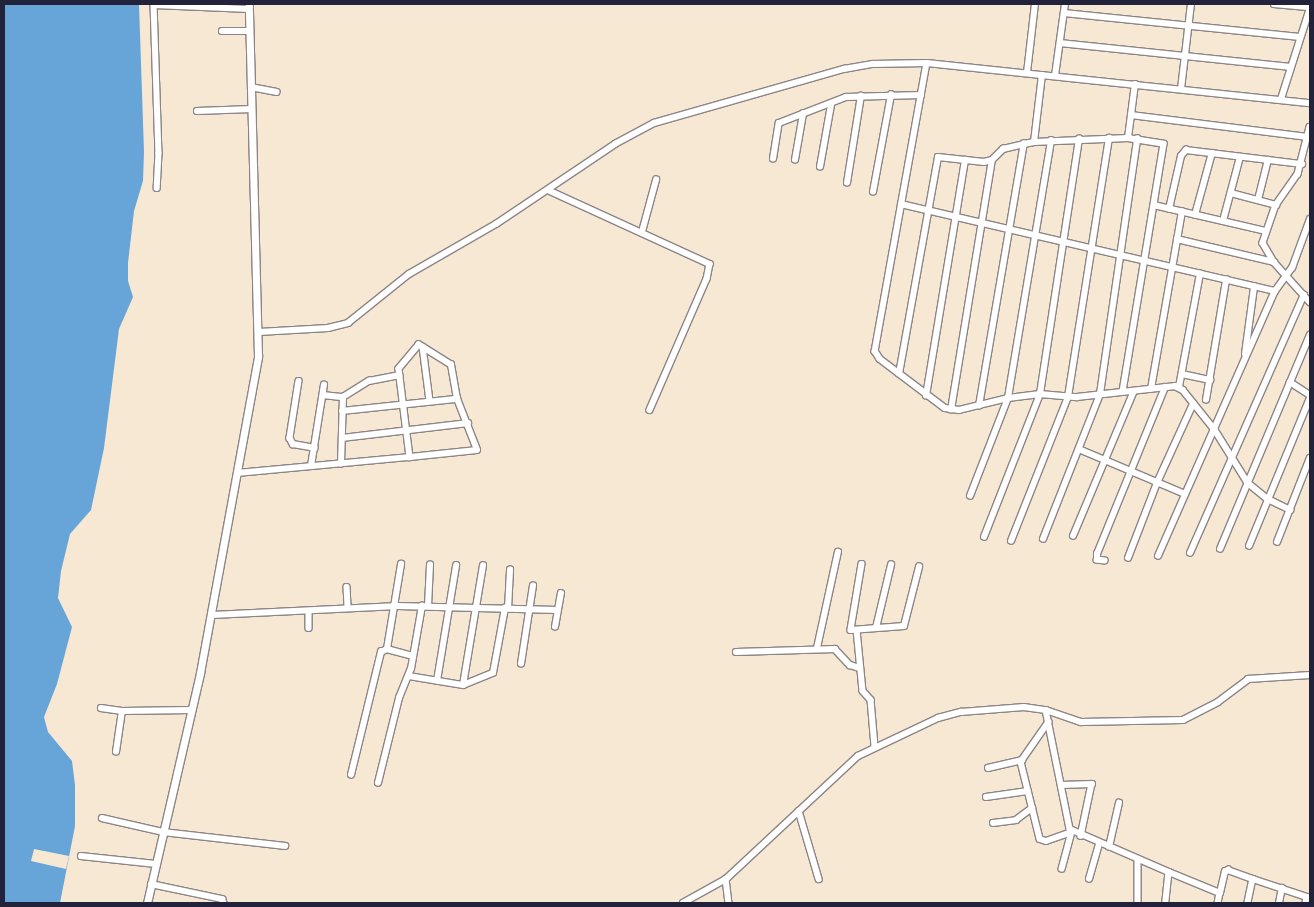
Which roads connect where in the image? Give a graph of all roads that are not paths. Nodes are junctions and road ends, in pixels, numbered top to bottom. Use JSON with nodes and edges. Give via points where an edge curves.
{"nodes":[{"id":1,"x":154,"y":4,"type":"edge"},
{"id":2,"x":1035,"y":4,"type":"edge"},
{"id":3,"x":1065,"y":4,"type":"edge"},
{"id":4,"x":1191,"y":4,"type":"edge"},
{"id":5,"x":1274,"y":4,"type":"edge"},
{"id":6,"x":249,"y":6,"type":"edge"},
{"id":7,"x":1310,"y":8,"type":"edge"},
{"id":8,"x":1064,"y":13,"type":"junction"},
{"id":9,"x":1189,"y":26,"type":"junction"},
{"id":10,"x":222,"y":31,"type":"dead end"},
{"id":11,"x":250,"y":31,"type":"junction"},
{"id":12,"x":1300,"y":37,"type":"junction"},
{"id":13,"x":1060,"y":43,"type":"junction"},
{"id":14,"x":1184,"y":57,"type":"junction"},
{"id":15,"x":927,"y":63,"type":"junction"},
{"id":16,"x":1291,"y":67,"type":"junction"},
{"id":17,"x":1027,"y":73,"type":"junction"},
{"id":18,"x":1042,"y":75,"type":"junction"},
{"id":19,"x":1055,"y":76,"type":"junction"},
{"id":20,"x":1135,"y":84,"type":"junction"},
{"id":21,"x":251,"y":87,"type":"junction"},
{"id":22,"x":1181,"y":89,"type":"junction"},
{"id":23,"x":278,"y":92,"type":"dead end"},
{"id":24,"x":890,"y":95,"type":"junction"},
{"id":25,"x":921,"y":95,"type":"junction"},
{"id":26,"x":861,"y":96,"type":"junction"},
{"id":27,"x":1281,"y":100,"type":"junction"},
{"id":28,"x":1310,"y":103,"type":"edge"},
{"id":29,"x":831,"y":105,"type":"junction"},
{"id":30,"x":252,"y":109,"type":"junction"},
{"id":31,"x":197,"y":111,"type":"dead end"},
{"id":32,"x":803,"y":114,"type":"junction"},
{"id":33,"x":1131,"y":115,"type":"junction"},
{"id":34,"x":1310,"y":127,"type":"edge"},
{"id":35,"x":1308,"y":137,"type":"junction"},
{"id":36,"x":1109,"y":138,"type":"junction"},
{"id":37,"x":1128,"y":138,"type":"junction"},
{"id":38,"x":1079,"y":139,"type":"junction"},
{"id":39,"x":1137,"y":139,"type":"junction"},
{"id":40,"x":1051,"y":141,"type":"junction"},
{"id":41,"x":1034,"y":142,"type":"junction"},
{"id":42,"x":1024,"y":144,"type":"junction"},
{"id":43,"x":1212,"y":153,"type":"junction"},
{"id":44,"x":1240,"y":157,"type":"junction"},
{"id":45,"x":773,"y":159,"type":"dead end"},
{"id":46,"x":795,"y":160,"type":"dead end"},
{"id":47,"x":965,"y":160,"type":"junction"},
{"id":48,"x":992,"y":160,"type":"junction"},
{"id":49,"x":1268,"y":160,"type":"junction"},
{"id":50,"x":1302,"y":164,"type":"junction"},
{"id":51,"x":820,"y":167,"type":"dead end"},
{"id":52,"x":656,"y":180,"type":"dead end"},
{"id":53,"x":847,"y":183,"type":"dead end"},
{"id":54,"x":157,"y":188,"type":"dead end"},
{"id":55,"x":548,"y":190,"type":"junction"},
{"id":56,"x":873,"y":192,"type":"dead end"},
{"id":57,"x":1230,"y":193,"type":"junction"},
{"id":58,"x":1258,"y":200,"type":"junction"},
{"id":59,"x":901,"y":204,"type":"junction"},
{"id":60,"x":1154,"y":205,"type":"junction"},
{"id":61,"x":1276,"y":205,"type":"junction"},
{"id":62,"x":1169,"y":208,"type":"junction"},
{"id":63,"x":930,"y":211,"type":"junction"},
{"id":64,"x":1182,"y":212,"type":"junction"},
{"id":65,"x":1196,"y":215,"type":"junction"},
{"id":66,"x":956,"y":216,"type":"junction"},
{"id":67,"x":1310,"y":219,"type":"edge"},
{"id":68,"x":1223,"y":221,"type":"junction"},
{"id":69,"x":983,"y":223,"type":"junction"},
{"id":70,"x":1010,"y":229,"type":"junction"},
{"id":71,"x":1266,"y":231,"type":"junction"},
{"id":72,"x":642,"y":232,"type":"junction"},
{"id":73,"x":1036,"y":235,"type":"junction"},
{"id":74,"x":1177,"y":239,"type":"junction"},
{"id":75,"x":1064,"y":242,"type":"junction"},
{"id":76,"x":1091,"y":248,"type":"junction"},
{"id":77,"x":1118,"y":254,"type":"junction"},
{"id":78,"x":1145,"y":261,"type":"junction"},
{"id":79,"x":1274,"y":262,"type":"junction"},
{"id":80,"x":1171,"y":267,"type":"junction"},
{"id":81,"x":1200,"y":274,"type":"junction"},
{"id":82,"x":1287,"y":275,"type":"junction"},
{"id":83,"x":1226,"y":280,"type":"junction"},
{"id":84,"x":1254,"y":287,"type":"junction"},
{"id":85,"x":1275,"y":291,"type":"junction"},
{"id":86,"x":1304,"y":295,"type":"junction"},
{"id":87,"x":1310,"y":302,"type":"edge"},
{"id":88,"x":259,"y":332,"type":"junction"},
{"id":89,"x":1310,"y":335,"type":"edge"},
{"id":90,"x":423,"y":347,"type":"junction"},
{"id":91,"x":1244,"y":361,"type":"junction"},
{"id":92,"x":899,"y":374,"type":"junction"},
{"id":93,"x":1182,"y":374,"type":"junction"},
{"id":94,"x":399,"y":375,"type":"junction"},
{"id":95,"x":1210,"y":380,"type":"junction"},
{"id":96,"x":299,"y":381,"type":"dead end"},
{"id":97,"x":1290,"y":382,"type":"junction"},
{"id":98,"x":324,"y":385,"type":"dead end"},
{"id":99,"x":1165,"y":387,"type":"junction"},
{"id":100,"x":1179,"y":387,"type":"junction"},
{"id":101,"x":1151,"y":389,"type":"junction"},
{"id":102,"x":1134,"y":391,"type":"junction"},
{"id":103,"x":1123,"y":392,"type":"junction"},
{"id":104,"x":1040,"y":394,"type":"junction"},
{"id":105,"x":1100,"y":394,"type":"junction"},
{"id":106,"x":323,"y":395,"type":"junction"},
{"id":107,"x":926,"y":396,"type":"junction"},
{"id":108,"x":1310,"y":396,"type":"edge"},
{"id":109,"x":343,"y":397,"type":"junction"},
{"id":110,"x":1068,"y":397,"type":"junction"},
{"id":111,"x":1008,"y":398,"type":"junction"},
{"id":112,"x":457,"y":399,"type":"junction"},
{"id":113,"x":1206,"y":400,"type":"dead end"},
{"id":114,"x":430,"y":402,"type":"junction"},
{"id":115,"x":1194,"y":404,"type":"junction"},
{"id":116,"x":403,"y":405,"type":"junction"},
{"id":117,"x":979,"y":406,"type":"junction"},
{"id":118,"x":650,"y":410,"type":"dead end"},
{"id":119,"x":951,"y":410,"type":"junction"},
{"id":120,"x":342,"y":411,"type":"junction"},
{"id":121,"x":468,"y":423,"type":"junction"},
{"id":122,"x":1214,"y":430,"type":"junction"},
{"id":123,"x":406,"y":431,"type":"junction"},
{"id":124,"x":342,"y":438,"type":"junction"},
{"id":125,"x":315,"y":448,"type":"junction"},
{"id":126,"x":1079,"y":449,"type":"junction"},
{"id":127,"x":410,"y":457,"type":"junction"},
{"id":128,"x":1231,"y":458,"type":"junction"},
{"id":129,"x":1310,"y":458,"type":"edge"},
{"id":130,"x":1105,"y":461,"type":"junction"},
{"id":131,"x":341,"y":464,"type":"junction"},
{"id":132,"x":311,"y":466,"type":"junction"},
{"id":133,"x":1129,"y":472,"type":"junction"},
{"id":134,"x":237,"y":473,"type":"junction"},
{"id":135,"x":1157,"y":483,"type":"junction"},
{"id":136,"x":1248,"y":483,"type":"junction"},
{"id":137,"x":1183,"y":493,"type":"junction"},
{"id":138,"x":970,"y":496,"type":"dead end"},
{"id":139,"x":1268,"y":499,"type":"junction"},
{"id":140,"x":1291,"y":510,"type":"junction"},
{"id":141,"x":1073,"y":536,"type":"dead end"},
{"id":142,"x":984,"y":537,"type":"dead end"},
{"id":143,"x":1043,"y":539,"type":"dead end"},
{"id":144,"x":1012,"y":541,"type":"dead end"},
{"id":145,"x":1278,"y":542,"type":"dead end"},
{"id":146,"x":1249,"y":546,"type":"dead end"},
{"id":147,"x":1220,"y":549,"type":"dead end"},
{"id":148,"x":838,"y":552,"type":"dead end"},
{"id":149,"x":1190,"y":553,"type":"dead end"},
{"id":150,"x":1158,"y":556,"type":"dead end"},
{"id":151,"x":1128,"y":558,"type":"dead end"},
{"id":152,"x":1105,"y":561,"type":"dead end"},
{"id":153,"x":401,"y":564,"type":"dead end"},
{"id":154,"x":862,"y":564,"type":"dead end"},
{"id":155,"x":891,"y":564,"type":"dead end"},
{"id":156,"x":430,"y":565,"type":"dead end"},
{"id":157,"x":456,"y":566,"type":"dead end"},
{"id":158,"x":483,"y":566,"type":"dead end"},
{"id":159,"x":918,"y":567,"type":"dead end"},
{"id":160,"x":510,"y":570,"type":"dead end"},
{"id":161,"x":533,"y":586,"type":"dead end"},
{"id":162,"x":347,"y":587,"type":"dead end"},
{"id":163,"x":561,"y":594,"type":"dead end"},
{"id":164,"x":395,"y":606,"type":"junction"},
{"id":165,"x":425,"y":606,"type":"junction"},
{"id":166,"x":450,"y":607,"type":"junction"},
{"id":167,"x":348,"y":608,"type":"junction"},
{"id":168,"x":478,"y":608,"type":"junction"},
{"id":169,"x":506,"y":608,"type":"junction"},
{"id":170,"x":529,"y":609,"type":"junction"},
{"id":171,"x":558,"y":610,"type":"junction"},
{"id":172,"x":309,"y":611,"type":"junction"},
{"id":173,"x":212,"y":615,"type":"junction"},
{"id":174,"x":555,"y":627,"type":"dead end"},
{"id":175,"x":309,"y":628,"type":"dead end"},
{"id":176,"x":876,"y":628,"type":"junction"},
{"id":177,"x":857,"y":630,"type":"junction"},
{"id":178,"x":817,"y":648,"type":"junction"},
{"id":179,"x":387,"y":649,"type":"junction"},
{"id":180,"x":736,"y":652,"type":"dead end"},
{"id":181,"x":413,"y":656,"type":"junction"},
{"id":182,"x":521,"y":664,"type":"dead end"},
{"id":183,"x":860,"y":668,"type":"junction"},
{"id":184,"x":1310,"y":675,"type":"edge"},
{"id":185,"x":409,"y":676,"type":"junction"},
{"id":186,"x":437,"y":680,"type":"junction"},
{"id":187,"x":464,"y":685,"type":"junction"},
{"id":188,"x":101,"y":708,"type":"dead end"},
{"id":189,"x":191,"y":710,"type":"junction"},
{"id":190,"x":1046,"y":710,"type":"junction"},
{"id":191,"x":122,"y":711,"type":"junction"},
{"id":192,"x":1049,"y":722,"type":"junction"},
{"id":193,"x":875,"y":747,"type":"junction"},
{"id":194,"x":116,"y":752,"type":"dead end"},
{"id":195,"x":1022,"y":760,"type":"junction"},
{"id":196,"x":988,"y":768,"type":"dead end"},
{"id":197,"x":351,"y":775,"type":"dead end"},
{"id":198,"x":378,"y":783,"type":"dead end"},
{"id":199,"x":1061,"y":785,"type":"junction"},
{"id":200,"x":1028,"y":790,"type":"junction"},
{"id":201,"x":986,"y":797,"type":"dead end"},
{"id":202,"x":1119,"y":803,"type":"dead end"},
{"id":203,"x":1032,"y":808,"type":"junction"},
{"id":204,"x":799,"y":811,"type":"junction"},
{"id":205,"x":102,"y":818,"type":"dead end"},
{"id":206,"x":993,"y":823,"type":"dead end"},
{"id":207,"x":163,"y":832,"type":"junction"},
{"id":208,"x":1072,"y":832,"type":"junction"},
{"id":209,"x":1081,"y":836,"type":"junction"},
{"id":210,"x":1099,"y":843,"type":"junction"},
{"id":211,"x":285,"y":846,"type":"dead end"},
{"id":212,"x":1109,"y":847,"type":"junction"},
{"id":213,"x":81,"y":856,"type":"dead end"},
{"id":214,"x":1138,"y":859,"type":"junction"},
{"id":215,"x":156,"y":864,"type":"junction"},
{"id":216,"x":1062,"y":869,"type":"dead end"},
{"id":217,"x":1169,"y":872,"type":"junction"},
{"id":218,"x":819,"y":878,"type":"dead end"},
{"id":219,"x":726,"y":879,"type":"junction"},
{"id":220,"x":1089,"y":879,"type":"dead end"},
{"id":221,"x":1253,"y":880,"type":"junction"},
{"id":222,"x":152,"y":884,"type":"junction"},
{"id":223,"x":1282,"y":888,"type":"junction"},
{"id":224,"x":1220,"y":893,"type":"junction"},
{"id":225,"x":1308,"y":899,"type":"edge"},
{"id":226,"x":147,"y":903,"type":"edge"},
{"id":227,"x":224,"y":903,"type":"edge"},
{"id":228,"x":683,"y":903,"type":"edge"},
{"id":229,"x":729,"y":903,"type":"edge"},
{"id":230,"x":1138,"y":903,"type":"edge"},
{"id":231,"x":1166,"y":903,"type":"edge"},
{"id":232,"x":1218,"y":903,"type":"edge"},
{"id":233,"x":1248,"y":903,"type":"edge"},
{"id":234,"x":1278,"y":903,"type":"edge"}],
"edges":[{"from":1,"to":6,"type":"street"},
{"from":1,"to":54,"type":"street","via":[[159,153]]},
{"from":2,"to":17,"type":"street"},
{"from":3,"to":8,"type":"street"},
{"from":4,"to":9,"type":"street"},
{"from":5,"to":7,"type":"street"},
{"from":6,"to":11,"type":"street"},
{"from":7,"to":12,"type":"street"},
{"from":8,"to":9,"type":"street"},
{"from":8,"to":13,"type":"street"},
{"from":9,"to":12,"type":"street"},
{"from":9,"to":14,"type":"street"},
{"from":10,"to":11,"type":"street"},
{"from":11,"to":21,"type":"street"},
{"from":12,"to":16,"type":"street"},
{"from":13,"to":14,"type":"street"},
{"from":13,"to":19,"type":"street"},
{"from":14,"to":16,"type":"street"},
{"from":14,"to":22,"type":"street"},
{"from":15,"to":17,"type":"street"},
{"from":15,"to":25,"type":"street"},
{"from":15,"to":55,"type":"street","via":[[892,63],[844,69],[750,98],[678,115],[630,135]]},
{"from":16,"to":27,"type":"street"},
{"from":17,"to":18,"type":"street"},
{"from":18,"to":19,"type":"street"},
{"from":18,"to":41,"type":"street"},
{"from":19,"to":20,"type":"street"},
{"from":20,"to":22,"type":"street"},
{"from":20,"to":33,"type":"street"},
{"from":21,"to":23,"type":"street"},
{"from":21,"to":30,"type":"street"},
{"from":22,"to":27,"type":"street"},
{"from":24,"to":25,"type":"street"},
{"from":24,"to":26,"type":"street"},
{"from":24,"to":56,"type":"street"},
{"from":25,"to":59,"type":"street"},
{"from":26,"to":29,"type":"street","via":[[846,97]]},
{"from":26,"to":53,"type":"street"},
{"from":27,"to":28,"type":"street"},
{"from":29,"to":32,"type":"street"},
{"from":29,"to":51,"type":"street"},
{"from":30,"to":31,"type":"street"},
{"from":30,"to":88,"type":"street"},
{"from":32,"to":45,"type":"street","via":[[779,123]]},
{"from":32,"to":46,"type":"street"},
{"from":33,"to":35,"type":"street"},
{"from":33,"to":37,"type":"street"},
{"from":34,"to":35,"type":"street"},
{"from":35,"to":50,"type":"street"},
{"from":36,"to":37,"type":"street"},
{"from":36,"to":38,"type":"street"},
{"from":36,"to":76,"type":"street"},
{"from":37,"to":39,"type":"street"},
{"from":38,"to":40,"type":"street"},
{"from":38,"to":75,"type":"street"},
{"from":39,"to":60,"type":"street","via":[[1160,141],[1164,146]]},
{"from":39,"to":77,"type":"street"},
{"from":40,"to":41,"type":"street"},
{"from":40,"to":73,"type":"street"},
{"from":41,"to":42,"type":"street"},
{"from":42,"to":48,"type":"street","via":[[1003,149]]},
{"from":42,"to":70,"type":"street"},
{"from":43,"to":44,"type":"street"},
{"from":43,"to":62,"type":"street","via":[[1192,150],[1182,153]]},
{"from":43,"to":65,"type":"street"},
{"from":44,"to":49,"type":"street"},
{"from":44,"to":57,"type":"street"},
{"from":47,"to":48,"type":"street"},
{"from":47,"to":63,"type":"street","via":[[938,158]]},
{"from":47,"to":66,"type":"street"},
{"from":48,"to":69,"type":"street"},
{"from":49,"to":50,"type":"street"},
{"from":49,"to":58,"type":"street"},
{"from":50,"to":61,"type":"street","via":[[1295,180]]},
{"from":52,"to":72,"type":"street"},
{"from":55,"to":72,"type":"street"},
{"from":55,"to":88,"type":"street","via":[[409,274],[348,322],[328,328]]},
{"from":57,"to":58,"type":"street"},
{"from":57,"to":68,"type":"street"},
{"from":58,"to":61,"type":"street"},
{"from":59,"to":63,"type":"street"},
{"from":59,"to":92,"type":"street","via":[[875,351],[880,360]]},
{"from":60,"to":62,"type":"street"},
{"from":60,"to":78,"type":"street"},
{"from":61,"to":71,"type":"street"},
{"from":62,"to":64,"type":"street"},
{"from":63,"to":66,"type":"street"},
{"from":63,"to":92,"type":"street"},
{"from":64,"to":65,"type":"street"},
{"from":64,"to":74,"type":"street"},
{"from":65,"to":68,"type":"street"},
{"from":66,"to":69,"type":"street"},
{"from":66,"to":107,"type":"street"},
{"from":67,"to":82,"type":"street"},
{"from":68,"to":71,"type":"street"},
{"from":69,"to":70,"type":"street"},
{"from":69,"to":119,"type":"street"},
{"from":70,"to":73,"type":"street"},
{"from":70,"to":117,"type":"street"},
{"from":71,"to":79,"type":"street","via":[[1264,246]]},
{"from":72,"to":118,"type":"street","via":[[705,259],[710,267]]},
{"from":73,"to":75,"type":"street"},
{"from":73,"to":111,"type":"street"},
{"from":74,"to":79,"type":"street"},
{"from":74,"to":80,"type":"street"},
{"from":75,"to":76,"type":"street"},
{"from":75,"to":104,"type":"street"},
{"from":76,"to":77,"type":"street"},
{"from":76,"to":110,"type":"street"},
{"from":77,"to":78,"type":"street"},
{"from":77,"to":105,"type":"street"},
{"from":78,"to":80,"type":"street"},
{"from":78,"to":103,"type":"street"},
{"from":79,"to":82,"type":"street"},
{"from":80,"to":81,"type":"street"},
{"from":80,"to":101,"type":"street"},
{"from":81,"to":83,"type":"street"},
{"from":81,"to":93,"type":"street"},
{"from":82,"to":85,"type":"street"},
{"from":82,"to":86,"type":"street"},
{"from":83,"to":84,"type":"street"},
{"from":83,"to":95,"type":"street"},
{"from":84,"to":85,"type":"street"},
{"from":84,"to":91,"type":"street"},
{"from":85,"to":91,"type":"street"},
{"from":86,"to":87,"type":"street"},
{"from":86,"to":128,"type":"street"},
{"from":88,"to":134,"type":"street","via":[[256,371]]},
{"from":89,"to":97,"type":"street"},
{"from":90,"to":94,"type":"street","via":[[418,346],[402,362]]},
{"from":90,"to":112,"type":"street","via":[[451,365]]},
{"from":90,"to":114,"type":"street"},
{"from":91,"to":122,"type":"street"},
{"from":92,"to":107,"type":"street"},
{"from":93,"to":95,"type":"street"},
{"from":93,"to":100,"type":"street"},
{"from":94,"to":109,"type":"street","via":[[369,381]]},
{"from":94,"to":116,"type":"street"},
{"from":95,"to":113,"type":"street"},
{"from":96,"to":125,"type":"street","via":[[290,438],[294,444]]},
{"from":97,"to":108,"type":"street"},
{"from":97,"to":136,"type":"street"},
{"from":98,"to":106,"type":"street"},
{"from":99,"to":100,"type":"street"},
{"from":99,"to":101,"type":"street"},
{"from":99,"to":133,"type":"street"},
{"from":100,"to":115,"type":"street"},
{"from":101,"to":102,"type":"street"},
{"from":102,"to":103,"type":"street"},
{"from":102,"to":130,"type":"street"},
{"from":103,"to":105,"type":"street"},
{"from":104,"to":110,"type":"street"},
{"from":104,"to":111,"type":"street"},
{"from":104,"to":142,"type":"street"},
{"from":105,"to":110,"type":"street"},
{"from":105,"to":126,"type":"street"},
{"from":106,"to":109,"type":"street"},
{"from":106,"to":125,"type":"street"},
{"from":107,"to":119,"type":"street"},
{"from":108,"to":139,"type":"street"},
{"from":109,"to":120,"type":"street"},
{"from":110,"to":144,"type":"street"},
{"from":111,"to":117,"type":"street"},
{"from":111,"to":138,"type":"street"},
{"from":112,"to":114,"type":"street"},
{"from":112,"to":121,"type":"street"},
{"from":114,"to":116,"type":"street"},
{"from":115,"to":122,"type":"street"},
{"from":115,"to":135,"type":"street"},
{"from":116,"to":120,"type":"street"},
{"from":116,"to":123,"type":"street"},
{"from":117,"to":119,"type":"street"},
{"from":120,"to":124,"type":"street"},
{"from":121,"to":123,"type":"street"},
{"from":121,"to":127,"type":"street","via":[[478,450]]},
{"from":122,"to":128,"type":"street"},
{"from":122,"to":137,"type":"street"},
{"from":123,"to":124,"type":"street"},
{"from":123,"to":127,"type":"street"},
{"from":124,"to":131,"type":"street"},
{"from":125,"to":132,"type":"street"},
{"from":126,"to":130,"type":"street"},
{"from":126,"to":143,"type":"street"},
{"from":127,"to":131,"type":"street"},
{"from":128,"to":136,"type":"street"},
{"from":128,"to":149,"type":"street"},
{"from":129,"to":140,"type":"street"},
{"from":130,"to":133,"type":"street"},
{"from":130,"to":141,"type":"street"},
{"from":131,"to":132,"type":"street"},
{"from":132,"to":134,"type":"street"},
{"from":133,"to":135,"type":"street"},
{"from":133,"to":152,"type":"street","via":[[1096,558]]},
{"from":134,"to":173,"type":"street"},
{"from":135,"to":137,"type":"street"},
{"from":135,"to":151,"type":"street"},
{"from":136,"to":139,"type":"street"},
{"from":136,"to":147,"type":"street"},
{"from":137,"to":150,"type":"street"},
{"from":139,"to":140,"type":"street"},
{"from":139,"to":146,"type":"street"},
{"from":140,"to":145,"type":"street"},
{"from":148,"to":178,"type":"street"},
{"from":153,"to":164,"type":"street"},
{"from":154,"to":177,"type":"street","via":[[849,627]]},
{"from":155,"to":176,"type":"street"},
{"from":156,"to":165,"type":"street"},
{"from":157,"to":166,"type":"street"},
{"from":158,"to":168,"type":"street"},
{"from":159,"to":176,"type":"street","via":[[904,626]]},
{"from":160,"to":169,"type":"street"},
{"from":161,"to":170,"type":"street"},
{"from":162,"to":167,"type":"street"},
{"from":163,"to":171,"type":"street"},
{"from":164,"to":165,"type":"street"},
{"from":164,"to":167,"type":"street"},
{"from":164,"to":179,"type":"street"},
{"from":165,"to":166,"type":"street"},
{"from":165,"to":181,"type":"street"},
{"from":166,"to":168,"type":"street"},
{"from":166,"to":186,"type":"street"},
{"from":167,"to":172,"type":"street"},
{"from":168,"to":169,"type":"street"},
{"from":168,"to":187,"type":"street"},
{"from":169,"to":170,"type":"street"},
{"from":169,"to":187,"type":"street","via":[[494,672]]},
{"from":170,"to":171,"type":"street"},
{"from":170,"to":182,"type":"street"},
{"from":171,"to":174,"type":"street"},
{"from":172,"to":173,"type":"street"},
{"from":172,"to":175,"type":"street"},
{"from":173,"to":189,"type":"street"},
{"from":176,"to":177,"type":"street"},
{"from":177,"to":183,"type":"street"},
{"from":178,"to":180,"type":"street"},
{"from":178,"to":183,"type":"street","via":[[835,649],[850,665]]},
{"from":179,"to":181,"type":"street"},
{"from":179,"to":197,"type":"street","via":[[381,652]]},
{"from":181,"to":185,"type":"street"},
{"from":183,"to":193,"type":"street","via":[[862,691],[871,700]]},
{"from":184,"to":190,"type":"street","via":[[1248,678],[1218,702],[1183,720],[1081,722]]},
{"from":185,"to":186,"type":"street"},
{"from":185,"to":198,"type":"street","via":[[399,698]]},
{"from":186,"to":187,"type":"street"},
{"from":188,"to":191,"type":"street"},
{"from":189,"to":191,"type":"street"},
{"from":189,"to":207,"type":"street"},
{"from":190,"to":192,"type":"street"},
{"from":190,"to":193,"type":"street","via":[[1024,706],[951,714]]},
{"from":191,"to":194,"type":"street"},
{"from":192,"to":195,"type":"street"},
{"from":192,"to":199,"type":"street"},
{"from":193,"to":204,"type":"street","via":[[858,756]]},
{"from":195,"to":196,"type":"street"},
{"from":195,"to":200,"type":"street"},
{"from":199,"to":208,"type":"street"},
{"from":199,"to":209,"type":"street","via":[[1092,784]]},
{"from":200,"to":201,"type":"street"},
{"from":200,"to":203,"type":"street"},
{"from":202,"to":212,"type":"street"},
{"from":203,"to":206,"type":"street","via":[[1016,820]]},
{"from":203,"to":208,"type":"street","via":[[1040,839],[1046,841]]},
{"from":204,"to":218,"type":"street"},
{"from":204,"to":219,"type":"street"},
{"from":205,"to":207,"type":"street"},
{"from":207,"to":211,"type":"street"},
{"from":207,"to":215,"type":"street"},
{"from":208,"to":209,"type":"street"},
{"from":208,"to":216,"type":"street"},
{"from":209,"to":210,"type":"street"},
{"from":210,"to":212,"type":"street"},
{"from":210,"to":220,"type":"street"},
{"from":212,"to":214,"type":"street"},
{"from":213,"to":215,"type":"street"},
{"from":214,"to":217,"type":"street"},
{"from":214,"to":230,"type":"street"},
{"from":215,"to":222,"type":"street"},
{"from":217,"to":224,"type":"street"},
{"from":217,"to":231,"type":"street"},
{"from":219,"to":228,"type":"street"},
{"from":219,"to":229,"type":"street"},
{"from":221,"to":223,"type":"street"},
{"from":221,"to":224,"type":"street","via":[[1227,870]]},
{"from":221,"to":233,"type":"street"},
{"from":222,"to":226,"type":"street"},
{"from":222,"to":227,"type":"street","via":[[222,899]]},
{"from":223,"to":225,"type":"street"},
{"from":223,"to":234,"type":"street"},
{"from":224,"to":232,"type":"street"}]}
